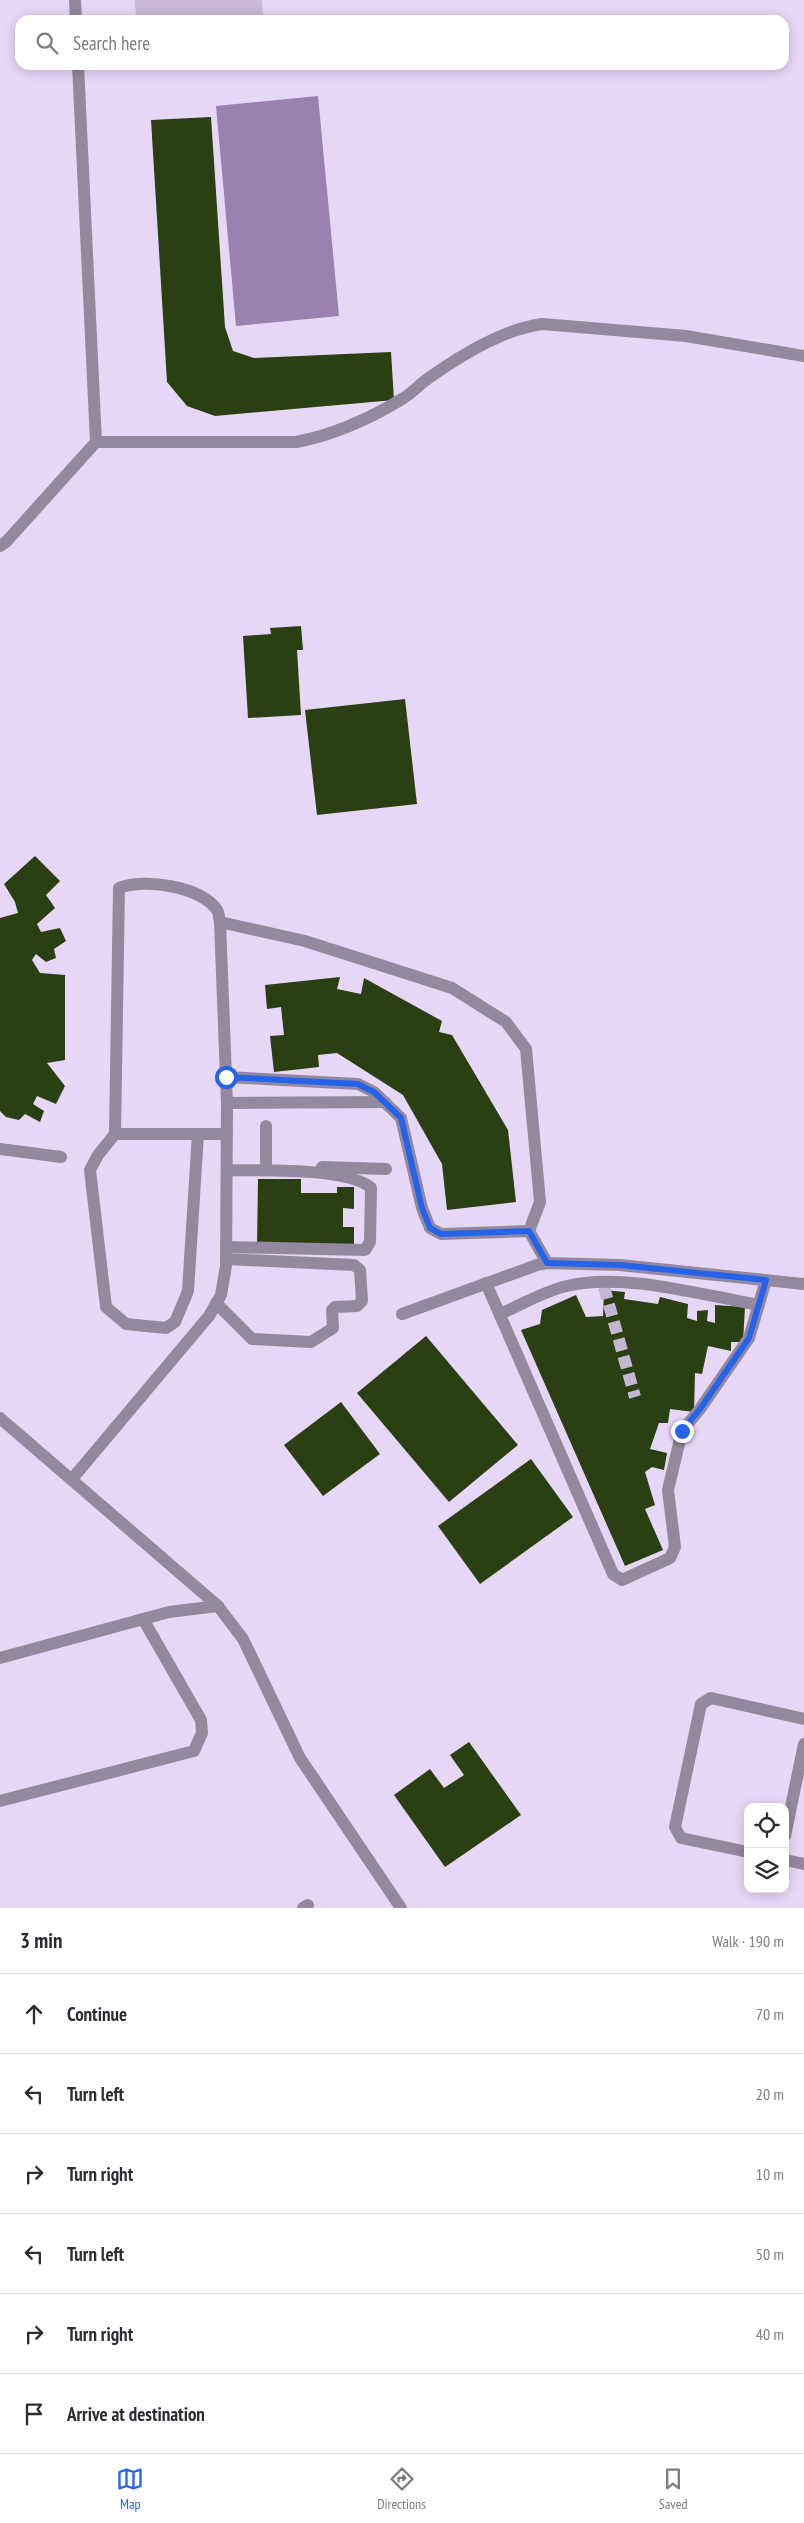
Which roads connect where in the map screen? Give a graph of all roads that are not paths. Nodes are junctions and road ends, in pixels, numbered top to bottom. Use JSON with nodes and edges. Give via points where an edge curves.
{"nodes":[{"id":1,"x":75,"y":0,"type":"edge"},
{"id":2,"x":76,"y":15,"type":"edge"},
{"id":3,"x":78,"y":70,"type":"edge"},
{"id":4,"x":804,"y":356,"type":"edge"},
{"id":5,"x":96,"y":442,"type":"junction"},
{"id":6,"x":0,"y":546,"type":"edge"},
{"id":7,"x":220,"y":922,"type":"junction"},
{"id":8,"x":226,"y":1077,"type":"junction"},
{"id":9,"x":384,"y":1102,"type":"junction"},
{"id":10,"x":227,"y":1103,"type":"junction"},
{"id":11,"x":266,"y":1126,"type":"dead end"},
{"id":12,"x":115,"y":1134,"type":"junction"},
{"id":13,"x":198,"y":1134,"type":"junction"},
{"id":14,"x":227,"y":1134,"type":"junction"},
{"id":15,"x":0,"y":1149,"type":"edge"},
{"id":16,"x":61,"y":1156,"type":"dead end"},
{"id":17,"x":266,"y":1164,"type":"junction"},
{"id":18,"x":227,"y":1166,"type":"junction"},
{"id":19,"x":386,"y":1169,"type":"dead end"},
{"id":20,"x":529,"y":1231,"type":"junction"},
{"id":21,"x":226,"y":1253,"type":"junction"},
{"id":22,"x":547,"y":1263,"type":"junction"},
{"id":23,"x":766,"y":1280,"type":"junction"},
{"id":24,"x":486,"y":1283,"type":"junction"},
{"id":25,"x":804,"y":1284,"type":"edge"},
{"id":26,"x":216,"y":1303,"type":"junction"},
{"id":27,"x":758,"y":1305,"type":"junction"},
{"id":28,"x":402,"y":1314,"type":"dead end"},
{"id":29,"x":500,"y":1314,"type":"junction"},
{"id":30,"x":0,"y":1418,"type":"edge"},
{"id":31,"x":72,"y":1479,"type":"junction"},
{"id":32,"x":218,"y":1606,"type":"junction"},
{"id":33,"x":143,"y":1619,"type":"junction"},
{"id":34,"x":0,"y":1658,"type":"edge"},
{"id":35,"x":804,"y":1719,"type":"edge"},
{"id":36,"x":804,"y":1744,"type":"edge"},
{"id":37,"x":0,"y":1802,"type":"edge"},
{"id":38,"x":789,"y":1817,"type":"edge"},
{"id":39,"x":744,"y":1851,"type":"edge"},
{"id":40,"x":789,"y":1861,"type":"edge"},
{"id":41,"x":804,"y":1864,"type":"edge"},
{"id":42,"x":400,"y":1908,"type":"edge"}],
"edges":[{"from":1,"to":2,"type":"street"},
{"from":3,"to":5,"type":"street"},
{"from":4,"to":5,"type":"street","via":[[686,336],[542,324],[524,326],[504,333],[428,379],[403,399],[322,437],[296,442]]},
{"from":5,"to":6,"type":"street"},
{"from":7,"to":8,"type":"street"},
{"from":7,"to":12,"type":"street","via":[[216,910],[191,891],[138,883],[119,888]]},
{"from":7,"to":20,"type":"street","via":[[305,940],[452,988],[506,1022],[526,1050],[540,1202]]},
{"from":8,"to":9,"type":"street","via":[[358,1084],[374,1092]]},
{"from":8,"to":10,"type":"street"},
{"from":9,"to":10,"type":"street"},
{"from":9,"to":20,"type":"street","via":[[401,1118],[422,1208],[430,1228],[441,1234]]},
{"from":10,"to":14,"type":"street"},
{"from":11,"to":17,"type":"street"},
{"from":12,"to":13,"type":"street"},
{"from":12,"to":13,"type":"street","via":[[90,1170],[106,1307],[126,1324],[166,1328],[175,1322],[188,1291]]},
{"from":13,"to":14,"type":"street"},
{"from":14,"to":18,"type":"street"},
{"from":15,"to":16,"type":"street"},
{"from":17,"to":18,"type":"street"},
{"from":17,"to":19,"type":"street"},
{"from":18,"to":21,"type":"street"},
{"from":18,"to":21,"type":"street","via":[[324,1173],[364,1182],[371,1188],[370,1242],[365,1250]]},
{"from":20,"to":22,"type":"street"},
{"from":21,"to":26,"type":"street","via":[[221,1295]]},
{"from":21,"to":26,"type":"street","via":[[354,1265],[360,1270],[362,1301],[357,1306],[335,1307],[332,1310],[333,1328],[311,1342],[252,1339]]},
{"from":22,"to":23,"type":"street","via":[[620,1265]]},
{"from":22,"to":24,"type":"street"},
{"from":23,"to":25,"type":"street"},
{"from":23,"to":27,"type":"street"},
{"from":24,"to":28,"type":"street"},
{"from":24,"to":29,"type":"street"},
{"from":26,"to":31,"type":"street","via":[[209,1316]]},
{"from":27,"to":29,"type":"street","via":[[628,1282],[566,1286]]},
{"from":27,"to":29,"type":"street","via":[[749,1338],[682,1431],[668,1490],[675,1547],[670,1558],[622,1580],[613,1574]]},
{"from":30,"to":31,"type":"street"},
{"from":31,"to":32,"type":"street"},
{"from":32,"to":33,"type":"street"},
{"from":32,"to":42,"type":"street","via":[[244,1639],[300,1758]]},
{"from":33,"to":34,"type":"street"},
{"from":33,"to":37,"type":"street","via":[[201,1720],[202,1733],[194,1750]]},
{"from":35,"to":39,"type":"street","via":[[711,1698],[701,1704],[675,1827],[681,1838]]},
{"from":36,"to":38,"type":"street"},
{"from":40,"to":41,"type":"street"}]}
